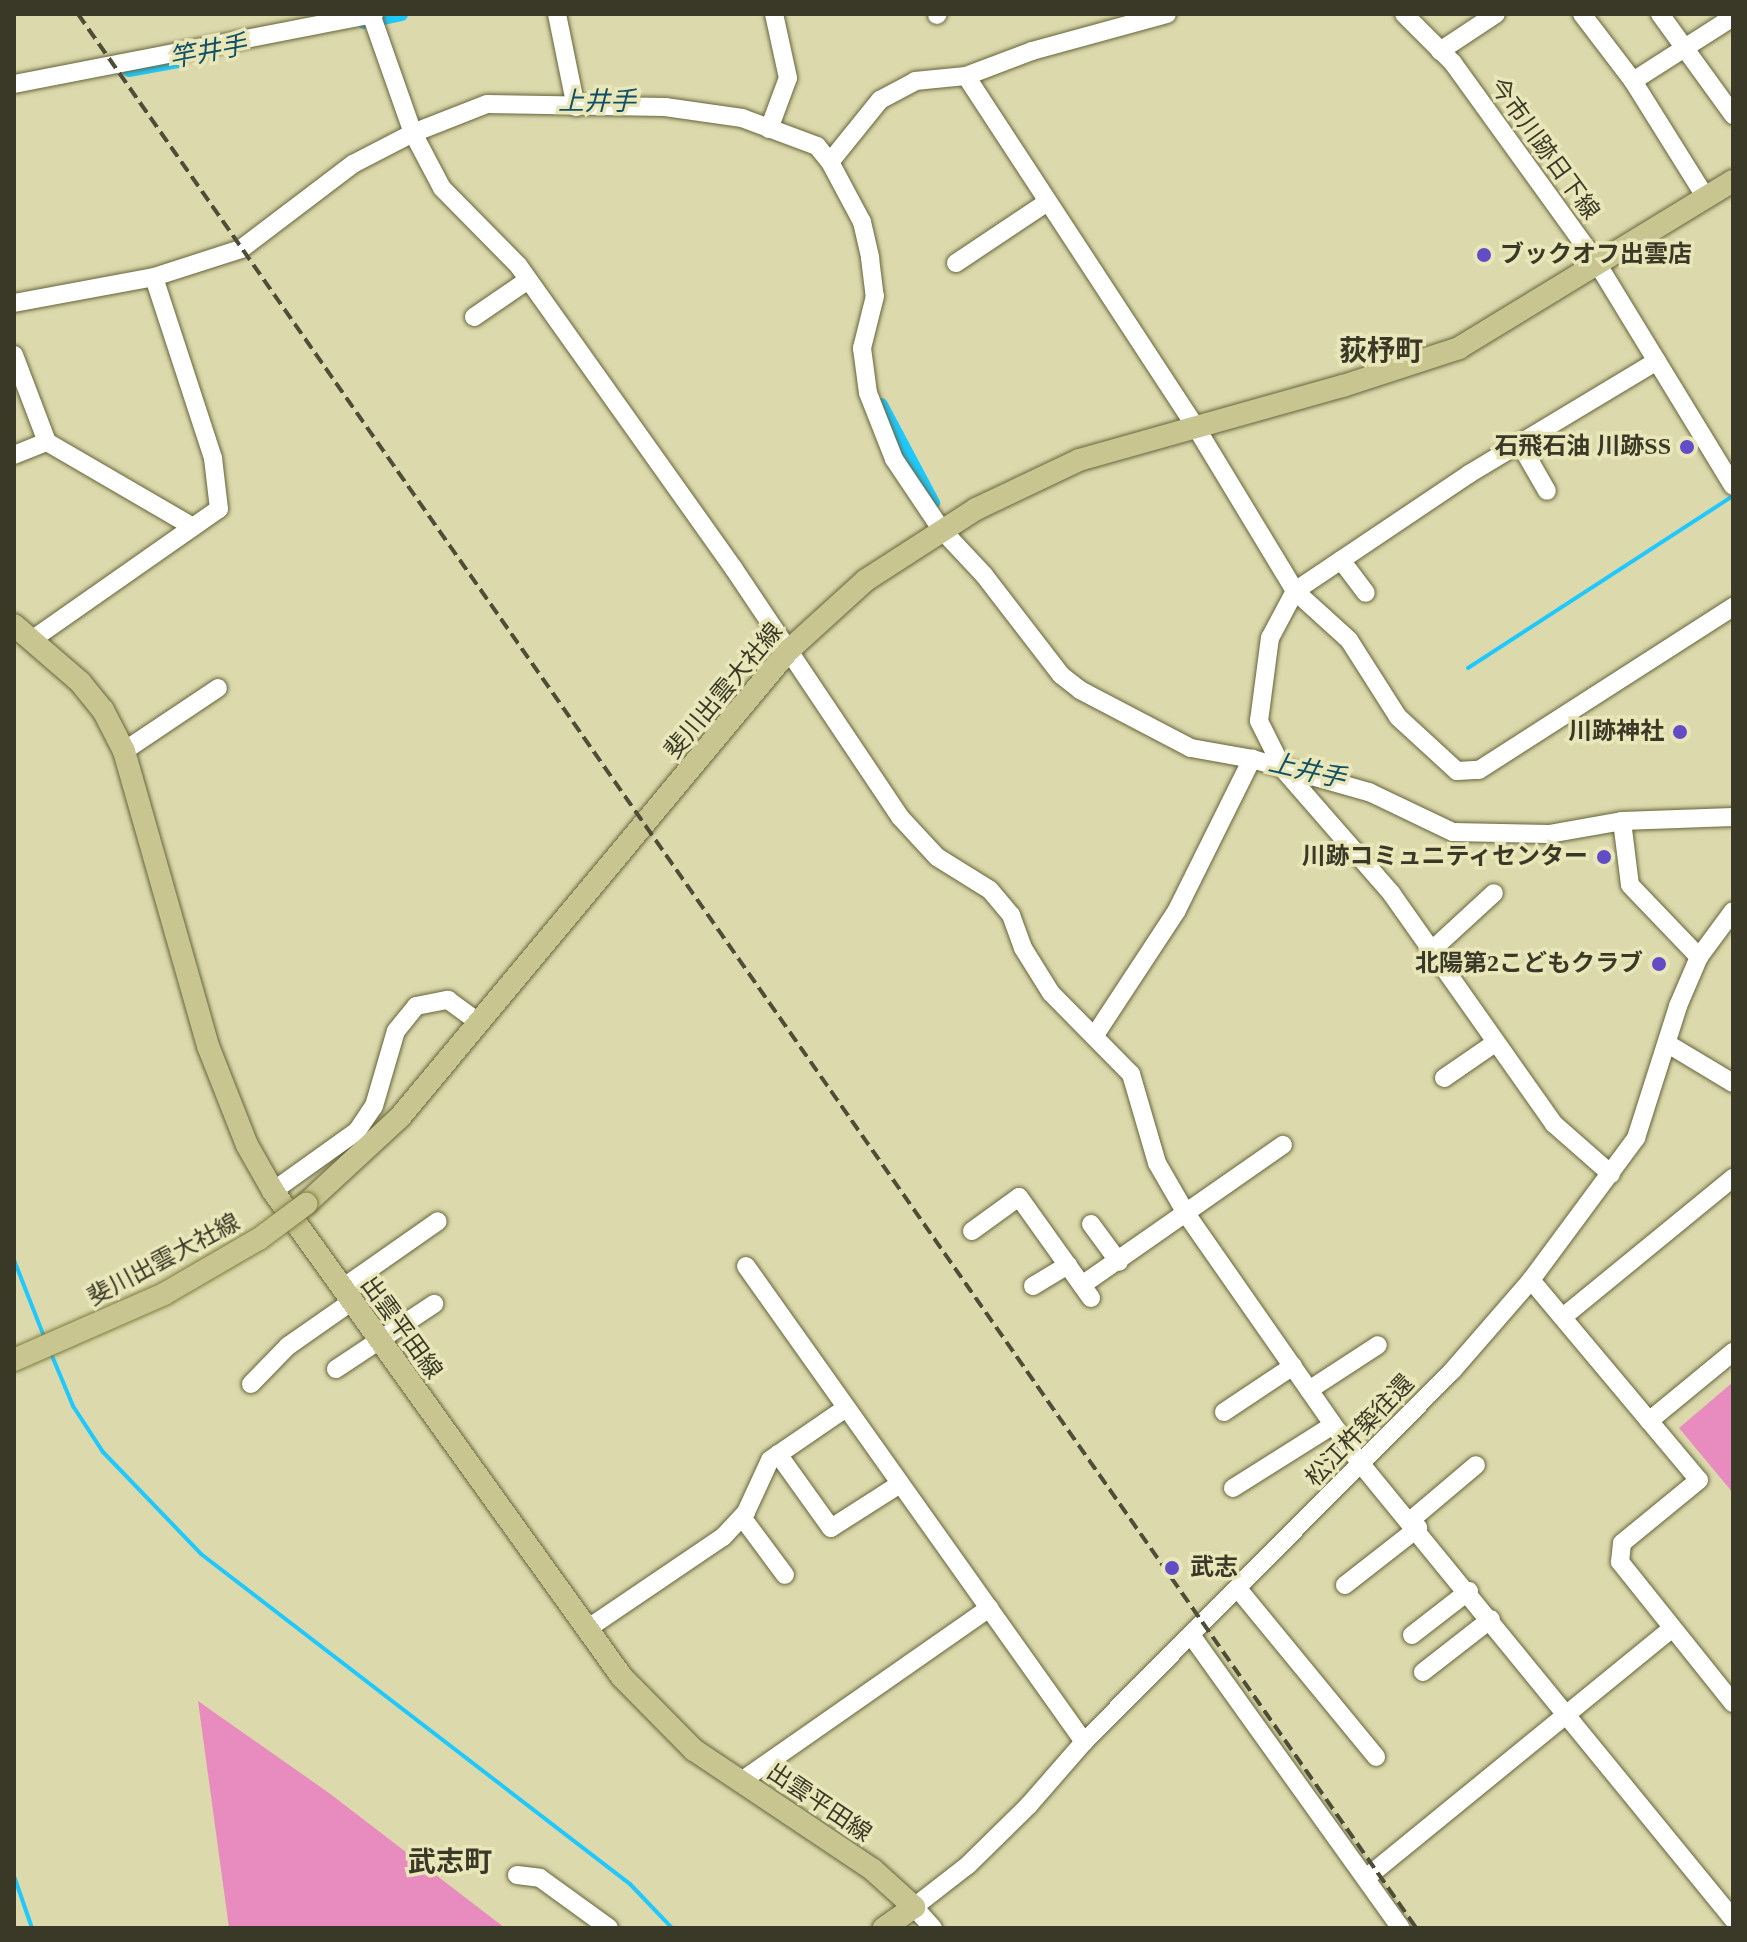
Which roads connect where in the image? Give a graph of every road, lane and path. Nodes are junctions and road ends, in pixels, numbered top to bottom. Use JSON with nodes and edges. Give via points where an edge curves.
{"nodes":[{"id":1,"x":372,"y":14,"type":"edge"},
{"id":2,"x":557,"y":14,"type":"edge"},
{"id":3,"x":774,"y":14,"type":"edge"},
{"id":4,"x":1167,"y":14,"type":"edge"},
{"id":5,"x":1404,"y":14,"type":"edge"},
{"id":6,"x":1496,"y":14,"type":"edge"},
{"id":7,"x":1582,"y":14,"type":"edge"},
{"id":8,"x":1660,"y":14,"type":"edge"},
{"id":9,"x":1733,"y":17,"type":"edge"},
{"id":10,"x":1688,"y":47,"type":"junction"},
{"id":11,"x":1440,"y":51,"type":"junction"},
{"id":12,"x":966,"y":76,"type":"junction"},
{"id":13,"x":1633,"y":81,"type":"junction"},
{"id":14,"x":14,"y":84,"type":"edge"},
{"id":15,"x":576,"y":107,"type":"junction"},
{"id":16,"x":1733,"y":115,"type":"edge"},
{"id":17,"x":769,"y":129,"type":"junction"},
{"id":18,"x":413,"y":133,"type":"junction"},
{"id":19,"x":830,"y":162,"type":"junction"},
{"id":20,"x":1733,"y":181,"type":"edge"},
{"id":21,"x":1706,"y":198,"type":"junction"},
{"id":22,"x":1046,"y":203,"type":"junction"},
{"id":23,"x":956,"y":263,"type":"dead end"},
{"id":24,"x":1597,"y":263,"type":"junction"},
{"id":25,"x":154,"y":277,"type":"junction"},
{"id":26,"x":528,"y":280,"type":"junction"},
{"id":27,"x":14,"y":303,"type":"edge"},
{"id":28,"x":474,"y":317,"type":"dead end"},
{"id":29,"x":14,"y":355,"type":"edge"},
{"id":30,"x":1657,"y":361,"type":"junction"},
{"id":31,"x":1194,"y":424,"type":"junction"},
{"id":32,"x":47,"y":442,"type":"junction"},
{"id":33,"x":1520,"y":444,"type":"junction"},
{"id":34,"x":14,"y":455,"type":"edge"},
{"id":35,"x":1733,"y":486,"type":"edge"},
{"id":36,"x":1547,"y":491,"type":"dead end"},
{"id":37,"x":193,"y":527,"type":"junction"},
{"id":38,"x":941,"y":529,"type":"junction"},
{"id":39,"x":1341,"y":560,"type":"junction"},
{"id":40,"x":1295,"y":591,"type":"junction"},
{"id":41,"x":1366,"y":593,"type":"dead end"},
{"id":42,"x":1733,"y":607,"type":"edge"},
{"id":43,"x":14,"y":625,"type":"edge"},
{"id":44,"x":33,"y":639,"type":"junction"},
{"id":45,"x":788,"y":651,"type":"junction"},
{"id":46,"x":218,"y":688,"type":"dead end"},
{"id":47,"x":124,"y":751,"type":"junction"},
{"id":48,"x":1252,"y":759,"type":"junction"},
{"id":49,"x":1283,"y":769,"type":"junction"},
{"id":50,"x":1733,"y":817,"type":"edge"},
{"id":51,"x":1622,"y":821,"type":"junction"},
{"id":52,"x":1494,"y":893,"type":"dead end"},
{"id":53,"x":1733,"y":911,"type":"edge"},
{"id":54,"x":1432,"y":950,"type":"junction"},
{"id":55,"x":1699,"y":957,"type":"junction"},
{"id":56,"x":478,"y":1022,"type":"junction"},
{"id":57,"x":1095,"y":1035,"type":"junction"},
{"id":58,"x":1495,"y":1043,"type":"junction"},
{"id":59,"x":1668,"y":1044,"type":"junction"},
{"id":60,"x":1444,"y":1078,"type":"dead end"},
{"id":61,"x":1733,"y":1083,"type":"edge"},
{"id":62,"x":1283,"y":1145,"type":"dead end"},
{"id":63,"x":1611,"y":1174,"type":"junction"},
{"id":64,"x":1733,"y":1178,"type":"edge"},
{"id":65,"x":273,"y":1191,"type":"junction"},
{"id":66,"x":1187,"y":1215,"type":"junction"},
{"id":67,"x":438,"y":1221,"type":"dead end"},
{"id":68,"x":1091,"y":1224,"type":"dead end"},
{"id":69,"x":972,"y":1231,"type":"dead end"},
{"id":70,"x":1119,"y":1262,"type":"junction"},
{"id":71,"x":1068,"y":1265,"type":"junction"},
{"id":72,"x":746,"y":1266,"type":"dead end"},
{"id":73,"x":1531,"y":1280,"type":"junction"},
{"id":74,"x":1033,"y":1286,"type":"dead end"},
{"id":75,"x":346,"y":1296,"type":"junction"},
{"id":76,"x":434,"y":1304,"type":"dead end"},
{"id":77,"x":1563,"y":1317,"type":"junction"},
{"id":78,"x":378,"y":1341,"type":"junction"},
{"id":79,"x":1378,"y":1345,"type":"dead end"},
{"id":80,"x":1733,"y":1352,"type":"edge"},
{"id":81,"x":14,"y":1360,"type":"edge"},
{"id":82,"x":1293,"y":1366,"type":"junction"},
{"id":83,"x":336,"y":1369,"type":"dead end"},
{"id":84,"x":251,"y":1384,"type":"dead end"},
{"id":85,"x":1309,"y":1390,"type":"junction"},
{"id":86,"x":846,"y":1408,"type":"junction"},
{"id":87,"x":1224,"y":1412,"type":"dead end"},
{"id":88,"x":1649,"y":1421,"type":"junction"},
{"id":89,"x":1333,"y":1425,"type":"junction"},
{"id":90,"x":778,"y":1454,"type":"junction"},
{"id":91,"x":1361,"y":1464,"type":"junction"},
{"id":92,"x":1476,"y":1465,"type":"dead end"},
{"id":93,"x":900,"y":1484,"type":"junction"},
{"id":94,"x":1233,"y":1488,"type":"dead end"},
{"id":95,"x":742,"y":1517,"type":"junction"},
{"id":96,"x":1414,"y":1524,"type":"junction"},
{"id":97,"x":785,"y":1575,"type":"dead end"},
{"id":98,"x":1345,"y":1585,"type":"dead end"},
{"id":99,"x":1239,"y":1590,"type":"junction"},
{"id":100,"x":1469,"y":1591,"type":"junction"},
{"id":101,"x":989,"y":1608,"type":"junction"},
{"id":102,"x":1491,"y":1619,"type":"junction"},
{"id":103,"x":1672,"y":1628,"type":"junction"},
{"id":104,"x":587,"y":1629,"type":"junction"},
{"id":105,"x":1191,"y":1635,"type":"junction"},
{"id":106,"x":1412,"y":1635,"type":"dead end"},
{"id":107,"x":1423,"y":1672,"type":"dead end"},
{"id":108,"x":1733,"y":1703,"type":"edge"},
{"id":109,"x":1567,"y":1712,"type":"junction"},
{"id":110,"x":1084,"y":1742,"type":"junction"},
{"id":111,"x":1376,"y":1757,"type":"dead end"},
{"id":112,"x":740,"y":1782,"type":"junction"},
{"id":113,"x":517,"y":1875,"type":"dead end"},
{"id":114,"x":1366,"y":1878,"type":"junction"},
{"id":115,"x":914,"y":1907,"type":"junction"},
{"id":116,"x":1733,"y":1919,"type":"edge"},
{"id":117,"x":609,"y":1928,"type":"edge"},
{"id":118,"x":884,"y":1928,"type":"edge"},
{"id":119,"x":933,"y":1928,"type":"edge"},
{"id":120,"x":1401,"y":1928,"type":"edge"}],
"edges":[{"from":1,"to":14,"type":"street"},
{"from":1,"to":18,"type":"street"},
{"from":2,"to":15,"type":"street"},
{"from":3,"to":17,"type":"street","via":[[788,78]]},
{"from":4,"to":12,"type":"street","via":[[1032,51]]},
{"from":5,"to":11,"type":"street","name":"今市川跡日下線"},
{"from":6,"to":11,"type":"street"},
{"from":7,"to":13,"type":"street"},
{"from":8,"to":10,"type":"street"},
{"from":9,"to":10,"type":"street"},
{"from":10,"to":13,"type":"street"},
{"from":10,"to":16,"type":"street"},
{"from":11,"to":24,"type":"street","name":"今市川跡日下線"},
{"from":12,"to":19,"type":"street","via":[[915,81],[880,100]]},
{"from":12,"to":22,"type":"street"},
{"from":13,"to":21,"type":"street"},
{"from":15,"to":17,"type":"street","via":[[665,107],[742,118]]},
{"from":15,"to":18,"type":"street","via":[[487,104]]},
{"from":17,"to":19,"type":"street","via":[[817,146]]},
{"from":18,"to":25,"type":"street","via":[[353,164],[241,249]]},
{"from":18,"to":26,"type":"street","via":[[442,188]]},
{"from":19,"to":38,"type":"street","via":[[862,222],[870,258],[875,296],[862,348],[868,393],[894,459]]},
{"from":20,"to":21,"type":"main road","name":"斐川出雲大社線"},
{"from":21,"to":24,"type":"main road","name":"斐川出雲大社線"},
{"from":22,"to":23,"type":"street"},
{"from":22,"to":31,"type":"street"},
{"from":24,"to":30,"type":"street","name":"今市川跡日下線"},
{"from":24,"to":31,"type":"main road","name":"斐川出雲大社線","via":[[1459,348],[1343,386]]},
{"from":25,"to":27,"type":"street"},
{"from":25,"to":37,"type":"street","via":[[213,458],[219,509]]},
{"from":26,"to":28,"type":"street"},
{"from":26,"to":45,"type":"street"},
{"from":29,"to":32,"type":"street"},
{"from":30,"to":33,"type":"street"},
{"from":30,"to":35,"type":"street","name":"今市川跡日下線"},
{"from":31,"to":38,"type":"main road","name":"斐川出雲大社線","via":[[1079,460]]},
{"from":31,"to":40,"type":"street"},
{"from":32,"to":34,"type":"street"},
{"from":32,"to":37,"type":"street"},
{"from":33,"to":36,"type":"street"},
{"from":33,"to":39,"type":"street"},
{"from":37,"to":44,"type":"street"},
{"from":38,"to":45,"type":"main road","name":"斐川出雲大社線","via":[[866,580]]},
{"from":38,"to":48,"type":"street","via":[[1061,675],[1080,690],[1191,748]]},
{"from":39,"to":40,"type":"street"},
{"from":39,"to":41,"type":"street"},
{"from":40,"to":42,"type":"street","via":[[1349,640],[1398,717],[1457,771],[1479,770]]},
{"from":40,"to":49,"type":"street","via":[[1270,638],[1259,721]]},
{"from":43,"to":44,"type":"main road","name":"出雲平田線"},
{"from":44,"to":47,"type":"main road","name":"出雲平田線","via":[[103,710]]},
{"from":45,"to":56,"type":"main road","name":"斐川出雲大社線"},
{"from":45,"to":57,"type":"street","via":[[900,817],[937,857],[990,890],[1011,915],[1023,948],[1051,993]]},
{"from":46,"to":47,"type":"street"},
{"from":47,"to":65,"type":"main road","name":"出雲平田線","via":[[208,1046],[247,1145]]},
{"from":48,"to":49,"type":"street"},
{"from":48,"to":57,"type":"street","via":[[1177,910]]},
{"from":49,"to":51,"type":"street","via":[[1369,792],[1453,832],[1549,834]]},
{"from":49,"to":54,"type":"street","via":[[1392,894]]},
{"from":50,"to":51,"type":"street"},
{"from":51,"to":55,"type":"street","via":[[1630,885]]},
{"from":52,"to":54,"type":"street"},
{"from":53,"to":55,"type":"street","name":"松江杵築往還"},
{"from":54,"to":58,"type":"street"},
{"from":55,"to":59,"type":"street","name":"松江杵築往還"},
{"from":56,"to":65,"type":"street","via":[[448,1000],[416,1006],[396,1031],[374,1106],[357,1131]]},
{"from":56,"to":81,"type":"main road","name":"斐川出雲大社線","bridge":true,"via":[[400,1117],[306,1204],[190,1281]]},
{"from":57,"to":66,"type":"street","via":[[1131,1074],[1157,1163]]},
{"from":58,"to":60,"type":"street"},
{"from":58,"to":63,"type":"street","via":[[1554,1124]]},
{"from":59,"to":61,"type":"street"},
{"from":59,"to":63,"type":"street","name":"松江杵築往還","via":[[1636,1138]]},
{"from":62,"to":66,"type":"street"},
{"from":63,"to":73,"type":"street","name":"松江杵築往還"},
{"from":64,"to":77,"type":"street"},
{"from":65,"to":75,"type":"main road","name":"出雲平田線"},
{"from":66,"to":70,"type":"street"},
{"from":66,"to":82,"type":"street"},
{"from":67,"to":75,"type":"street"},
{"from":68,"to":70,"type":"street"},
{"from":69,"to":71,"type":"street","via":[[1019,1197]]},
{"from":70,"to":71,"type":"street","via":[[1087,1291]]},
{"from":71,"to":74,"type":"street"},
{"from":72,"to":86,"type":"street"},
{"from":73,"to":77,"type":"street"},
{"from":73,"to":91,"type":"street","name":"松江杵築往還"},
{"from":75,"to":78,"type":"main road","name":"出雲平田線"},
{"from":75,"to":84,"type":"street"},
{"from":76,"to":78,"type":"street"},
{"from":77,"to":88,"type":"street"},
{"from":78,"to":83,"type":"street"},
{"from":78,"to":104,"type":"main road","name":"出雲平田線"},
{"from":79,"to":85,"type":"street"},
{"from":80,"to":88,"type":"street"},
{"from":82,"to":85,"type":"street"},
{"from":82,"to":87,"type":"street"},
{"from":85,"to":89,"type":"street"},
{"from":86,"to":90,"type":"street"},
{"from":86,"to":93,"type":"street"},
{"from":88,"to":103,"type":"street","via":[[1699,1480],[1622,1543],[1620,1562]]},
{"from":89,"to":91,"type":"street"},
{"from":89,"to":94,"type":"street"},
{"from":90,"to":93,"type":"street","via":[[831,1528]]},
{"from":90,"to":95,"type":"street"},
{"from":91,"to":96,"type":"street"},
{"from":91,"to":99,"type":"street","name":"松江杵築往還"},
{"from":92,"to":96,"type":"street"},
{"from":93,"to":101,"type":"street"},
{"from":95,"to":97,"type":"street"},
{"from":95,"to":104,"type":"street","via":[[723,1537]]},
{"from":96,"to":98,"type":"street"},
{"from":96,"to":100,"type":"street"},
{"from":99,"to":105,"type":"street","name":"松江杵築往還"},
{"from":99,"to":111,"type":"street"},
{"from":100,"to":102,"type":"street"},
{"from":100,"to":106,"type":"street"},
{"from":101,"to":110,"type":"street"},
{"from":101,"to":112,"type":"street"},
{"from":102,"to":107,"type":"street"},
{"from":102,"to":109,"type":"street"},
{"from":103,"to":108,"type":"street"},
{"from":103,"to":109,"type":"street"},
{"from":104,"to":112,"type":"main road","name":"出雲平田線","via":[[656,1717]]},
{"from":105,"to":110,"type":"street","name":"松江杵築往還"},
{"from":105,"to":114,"type":"street"},
{"from":109,"to":114,"type":"street"},
{"from":109,"to":116,"type":"street"},
{"from":110,"to":115,"type":"street","name":"松江杵築往還","via":[[968,1865]]},
{"from":112,"to":115,"type":"main road","name":"出雲平田線","via":[[872,1869]]},
{"from":113,"to":117,"type":"street","via":[[540,1878]]},
{"from":114,"to":120,"type":"street"},
{"from":115,"to":118,"type":"main road"},
{"from":115,"to":119,"type":"street"}]}
